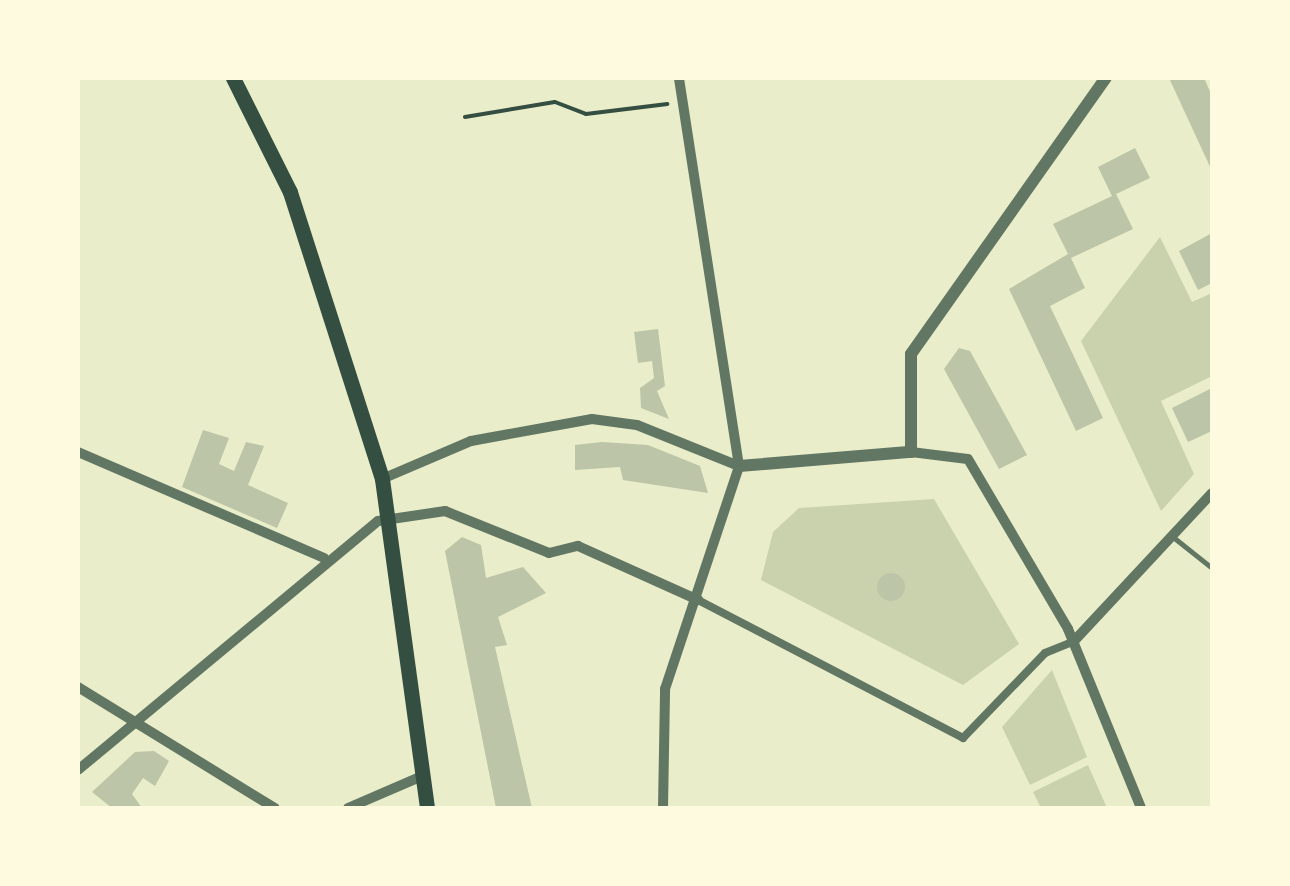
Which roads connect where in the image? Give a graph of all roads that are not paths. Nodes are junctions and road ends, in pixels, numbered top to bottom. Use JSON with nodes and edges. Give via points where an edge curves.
{"nodes":[{"id":1,"x":233,"y":78,"type":"edge"},
{"id":2,"x":682,"y":78,"type":"edge"},
{"id":3,"x":1106,"y":78,"type":"edge"},
{"id":4,"x":78,"y":452,"type":"edge"},
{"id":5,"x":912,"y":452,"type":"junction"},
{"id":6,"x":739,"y":466,"type":"junction"},
{"id":7,"x":382,"y":480,"type":"junction"},
{"id":8,"x":1212,"y":492,"type":"edge"},
{"id":9,"x":388,"y":520,"type":"junction"},
{"id":10,"x":1173,"y":536,"type":"junction"},
{"id":11,"x":324,"y":558,"type":"junction"},
{"id":12,"x":1212,"y":568,"type":"edge"},
{"id":13,"x":698,"y":600,"type":"junction"},
{"id":14,"x":1074,"y":641,"type":"junction"},
{"id":15,"x":78,"y":687,"type":"edge"},
{"id":16,"x":131,"y":721,"type":"junction"},
{"id":17,"x":78,"y":770,"type":"edge"},
{"id":18,"x":420,"y":777,"type":"junction"},
{"id":19,"x":274,"y":808,"type":"edge"},
{"id":20,"x":348,"y":808,"type":"edge"},
{"id":21,"x":427,"y":808,"type":"edge"},
{"id":22,"x":663,"y":808,"type":"edge"},
{"id":23,"x":1142,"y":808,"type":"edge"}],
"edges":[{"from":1,"to":7,"type":"main road","via":[[290,192]]},
{"from":2,"to":6,"type":"street"},
{"from":3,"to":5,"type":"street","via":[[918,340],[907,368]]},
{"from":4,"to":11,"type":"street"},
{"from":5,"to":6,"type":"street"},
{"from":5,"to":14,"type":"street","via":[[968,460]]},
{"from":6,"to":7,"type":"street","via":[[637,425],[592,419],[471,441]]},
{"from":6,"to":13,"type":"street"},
{"from":7,"to":9,"type":"main road"},
{"from":8,"to":10,"type":"street"},
{"from":9,"to":11,"type":"street","via":[[362,525]]},
{"from":9,"to":13,"type":"street","via":[[444,511],[549,553],[578,546]]},
{"from":9,"to":18,"type":"main road"},
{"from":10,"to":12,"type":"lane"},
{"from":10,"to":14,"type":"street"},
{"from":11,"to":16,"type":"street"},
{"from":13,"to":14,"type":"street","via":[[963,738],[1045,653]]},
{"from":13,"to":22,"type":"street","via":[[665,689]]},
{"from":14,"to":23,"type":"street"},
{"from":15,"to":16,"type":"street"},
{"from":16,"to":17,"type":"street"},
{"from":16,"to":19,"type":"street"},
{"from":18,"to":20,"type":"street"},
{"from":18,"to":21,"type":"main road"}]}
